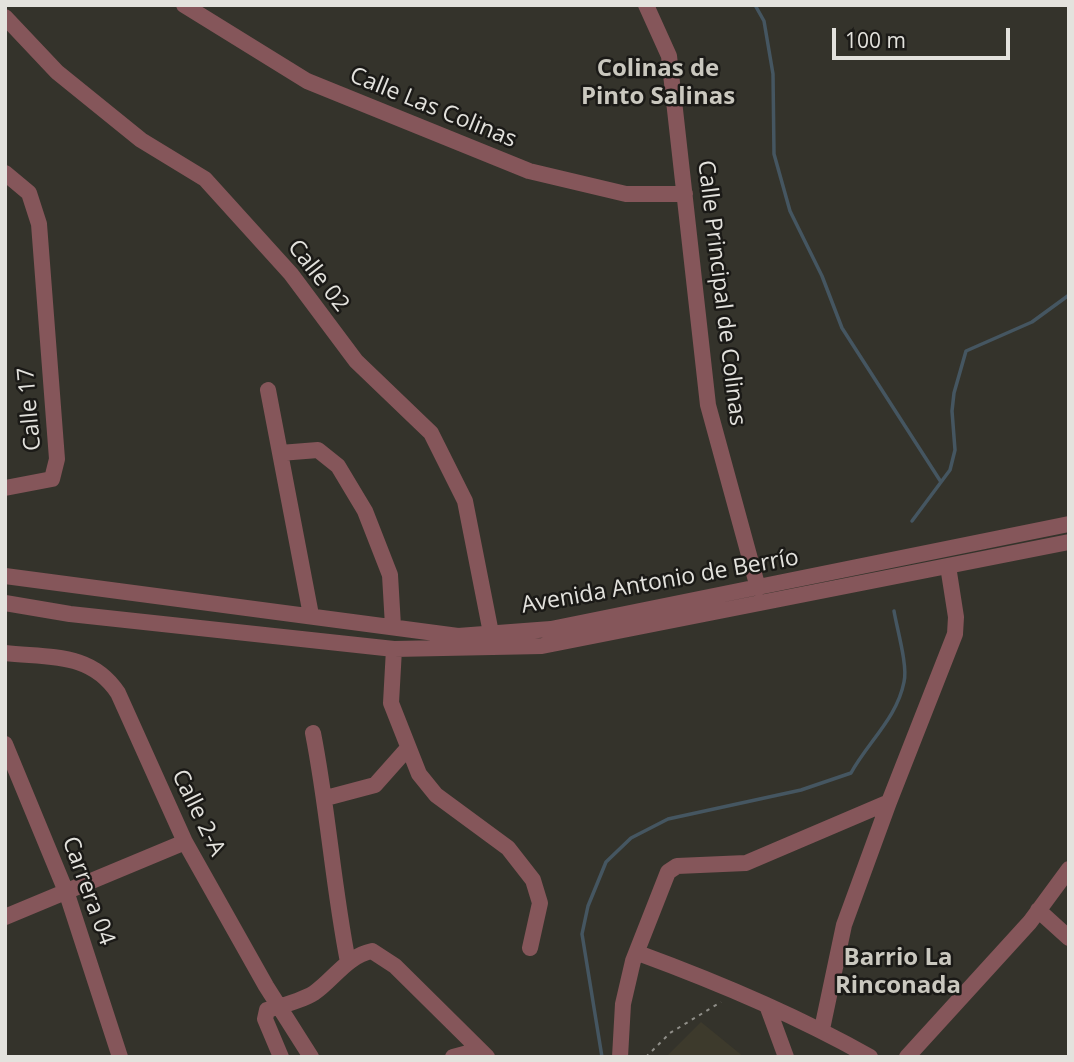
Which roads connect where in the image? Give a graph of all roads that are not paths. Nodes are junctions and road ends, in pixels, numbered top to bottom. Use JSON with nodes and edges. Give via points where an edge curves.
{"nodes":[{"id":1,"x":184,"y":5,"type":"edge"},
{"id":2,"x":646,"y":5,"type":"edge"},
{"id":3,"x":5,"y":17,"type":"edge"},
{"id":4,"x":5,"y":173,"type":"edge"},
{"id":5,"x":685,"y":194,"type":"junction"},
{"id":6,"x":268,"y":390,"type":"dead end"},
{"id":7,"x":280,"y":453,"type":"junction"},
{"id":8,"x":5,"y":488,"type":"edge"},
{"id":9,"x":1064,"y":521,"type":"edge"},
{"id":10,"x":1069,"y":542,"type":"edge"},
{"id":11,"x":948,"y":566,"type":"junction"},
{"id":12,"x":9,"y":576,"type":"edge"},
{"id":13,"x":758,"y":588,"type":"junction"},
{"id":14,"x":6,"y":604,"type":"edge"},
{"id":15,"x":311,"y":615,"type":"junction"},
{"id":16,"x":393,"y":626,"type":"junction"},
{"id":17,"x":491,"y":633,"type":"junction"},
{"id":18,"x":394,"y":649,"type":"junction"},
{"id":19,"x":5,"y":653,"type":"edge"},
{"id":20,"x":313,"y":733,"type":"dead end"},
{"id":21,"x":5,"y":744,"type":"edge"},
{"id":22,"x":407,"y":749,"type":"junction"},
{"id":23,"x":326,"y":798,"type":"junction"},
{"id":24,"x":889,"y":802,"type":"junction"},
{"id":25,"x":185,"y":842,"type":"junction"},
{"id":26,"x":1069,"y":869,"type":"edge"},
{"id":27,"x":67,"y":894,"type":"junction"},
{"id":28,"x":1038,"y":910,"type":"junction"},
{"id":29,"x":5,"y":917,"type":"edge"},
{"id":30,"x":1069,"y":938,"type":"edge"},
{"id":31,"x":530,"y":948,"type":"dead end"},
{"id":32,"x":638,"y":953,"type":"junction"},
{"id":33,"x":348,"y":962,"type":"junction"},
{"id":34,"x":280,"y":1006,"type":"junction"},
{"id":35,"x":768,"y":1008,"type":"junction"},
{"id":36,"x":822,"y":1030,"type":"junction"},
{"id":37,"x":483,"y":1053,"type":"edge"},
{"id":38,"x":309,"y":1054,"type":"edge"},
{"id":39,"x":120,"y":1057,"type":"edge"},
{"id":40,"x":281,"y":1057,"type":"edge"},
{"id":41,"x":289,"y":1057,"type":"edge"},
{"id":42,"x":453,"y":1057,"type":"edge"},
{"id":43,"x":620,"y":1057,"type":"edge"},
{"id":44,"x":786,"y":1057,"type":"edge"},
{"id":45,"x":870,"y":1057,"type":"edge"},
{"id":46,"x":907,"y":1057,"type":"edge"}],
"edges":[{"from":1,"to":5,"type":"street","name":"Calle Las Colinas","via":[[307,81],[529,171],[626,194]]},
{"from":2,"to":5,"type":"street","name":"Calle Principal de Colinas","via":[[669,56]]},
{"from":3,"to":17,"type":"street","name":"Calle 02","via":[[68,81],[141,140],[205,179],[291,274],[356,360],[431,433],[466,501]]},
{"from":4,"to":8,"type":"street","name":"Calle 17","via":[[29,193],[39,225],[57,459],[52,479]]},
{"from":5,"to":13,"type":"street","name":"Calle Principal de Colinas","via":[[708,405]]},
{"from":6,"to":7,"type":"street"},
{"from":7,"to":15,"type":"street"},
{"from":7,"to":16,"type":"street","via":[[318,450],[338,466],[365,511],[390,575]]},
{"from":9,"to":13,"type":"street","name":"Avenida Antonio de Berrío"},
{"from":10,"to":11,"type":"street","name":"Avenida Antonio de Berrío"},
{"from":11,"to":18,"type":"street","name":"Avenida Antonio de Berrío","via":[[542,646]]},
{"from":11,"to":24,"type":"street","via":[[954,634]]},
{"from":12,"to":14,"type":"street"},
{"from":12,"to":15,"type":"street","name":"Avenida Antonio de Berrío"},
{"from":13,"to":17,"type":"street","name":"Avenida Antonio de Berrío","via":[[551,629]]},
{"from":14,"to":18,"type":"street","name":"Avenida Antonio de Berrío"},
{"from":15,"to":16,"type":"street","name":"Avenida Antonio de Berrío"},
{"from":16,"to":17,"type":"street","name":"Avenida Antonio de Berrío","via":[[458,636]]},
{"from":18,"to":22,"type":"street","via":[[391,702]]},
{"from":19,"to":25,"type":"street","name":"Calle 2-A","via":[[79,661],[106,676]]},
{"from":20,"to":23,"type":"street"},
{"from":21,"to":27,"type":"street","name":"Carrera 04"},
{"from":22,"to":23,"type":"street","via":[[375,785]]},
{"from":22,"to":31,"type":"street","via":[[436,795],[508,848],[529,873],[540,903]]},
{"from":23,"to":33,"type":"street","via":[[335,899]]},
{"from":24,"to":32,"type":"street","via":[[746,863],[673,868],[665,877]]},
{"from":24,"to":36,"type":"street","via":[[844,925]]},
{"from":25,"to":27,"type":"street"},
{"from":25,"to":34,"type":"street","name":"Calle 2-A"},
{"from":26,"to":28,"type":"street"},
{"from":27,"to":29,"type":"street"},
{"from":27,"to":39,"type":"street","name":"Carrera 04"},
{"from":28,"to":30,"type":"street"},
{"from":28,"to":46,"type":"street"},
{"from":32,"to":35,"type":"street"},
{"from":32,"to":43,"type":"street","via":[[623,1004]]},
{"from":33,"to":34,"type":"street","via":[[312,994]]},
{"from":33,"to":37,"type":"street","via":[[372,951],[383,956]]},
{"from":34,"to":38,"type":"street","name":"Calle 2-A"},
{"from":34,"to":40,"type":"street","via":[[267,1010],[265,1019]]},
{"from":35,"to":36,"type":"street"},
{"from":35,"to":44,"type":"street"},
{"from":36,"to":45,"type":"street"},
{"from":37,"to":42,"type":"street"},
{"from":38,"to":41,"type":"street"}]}
